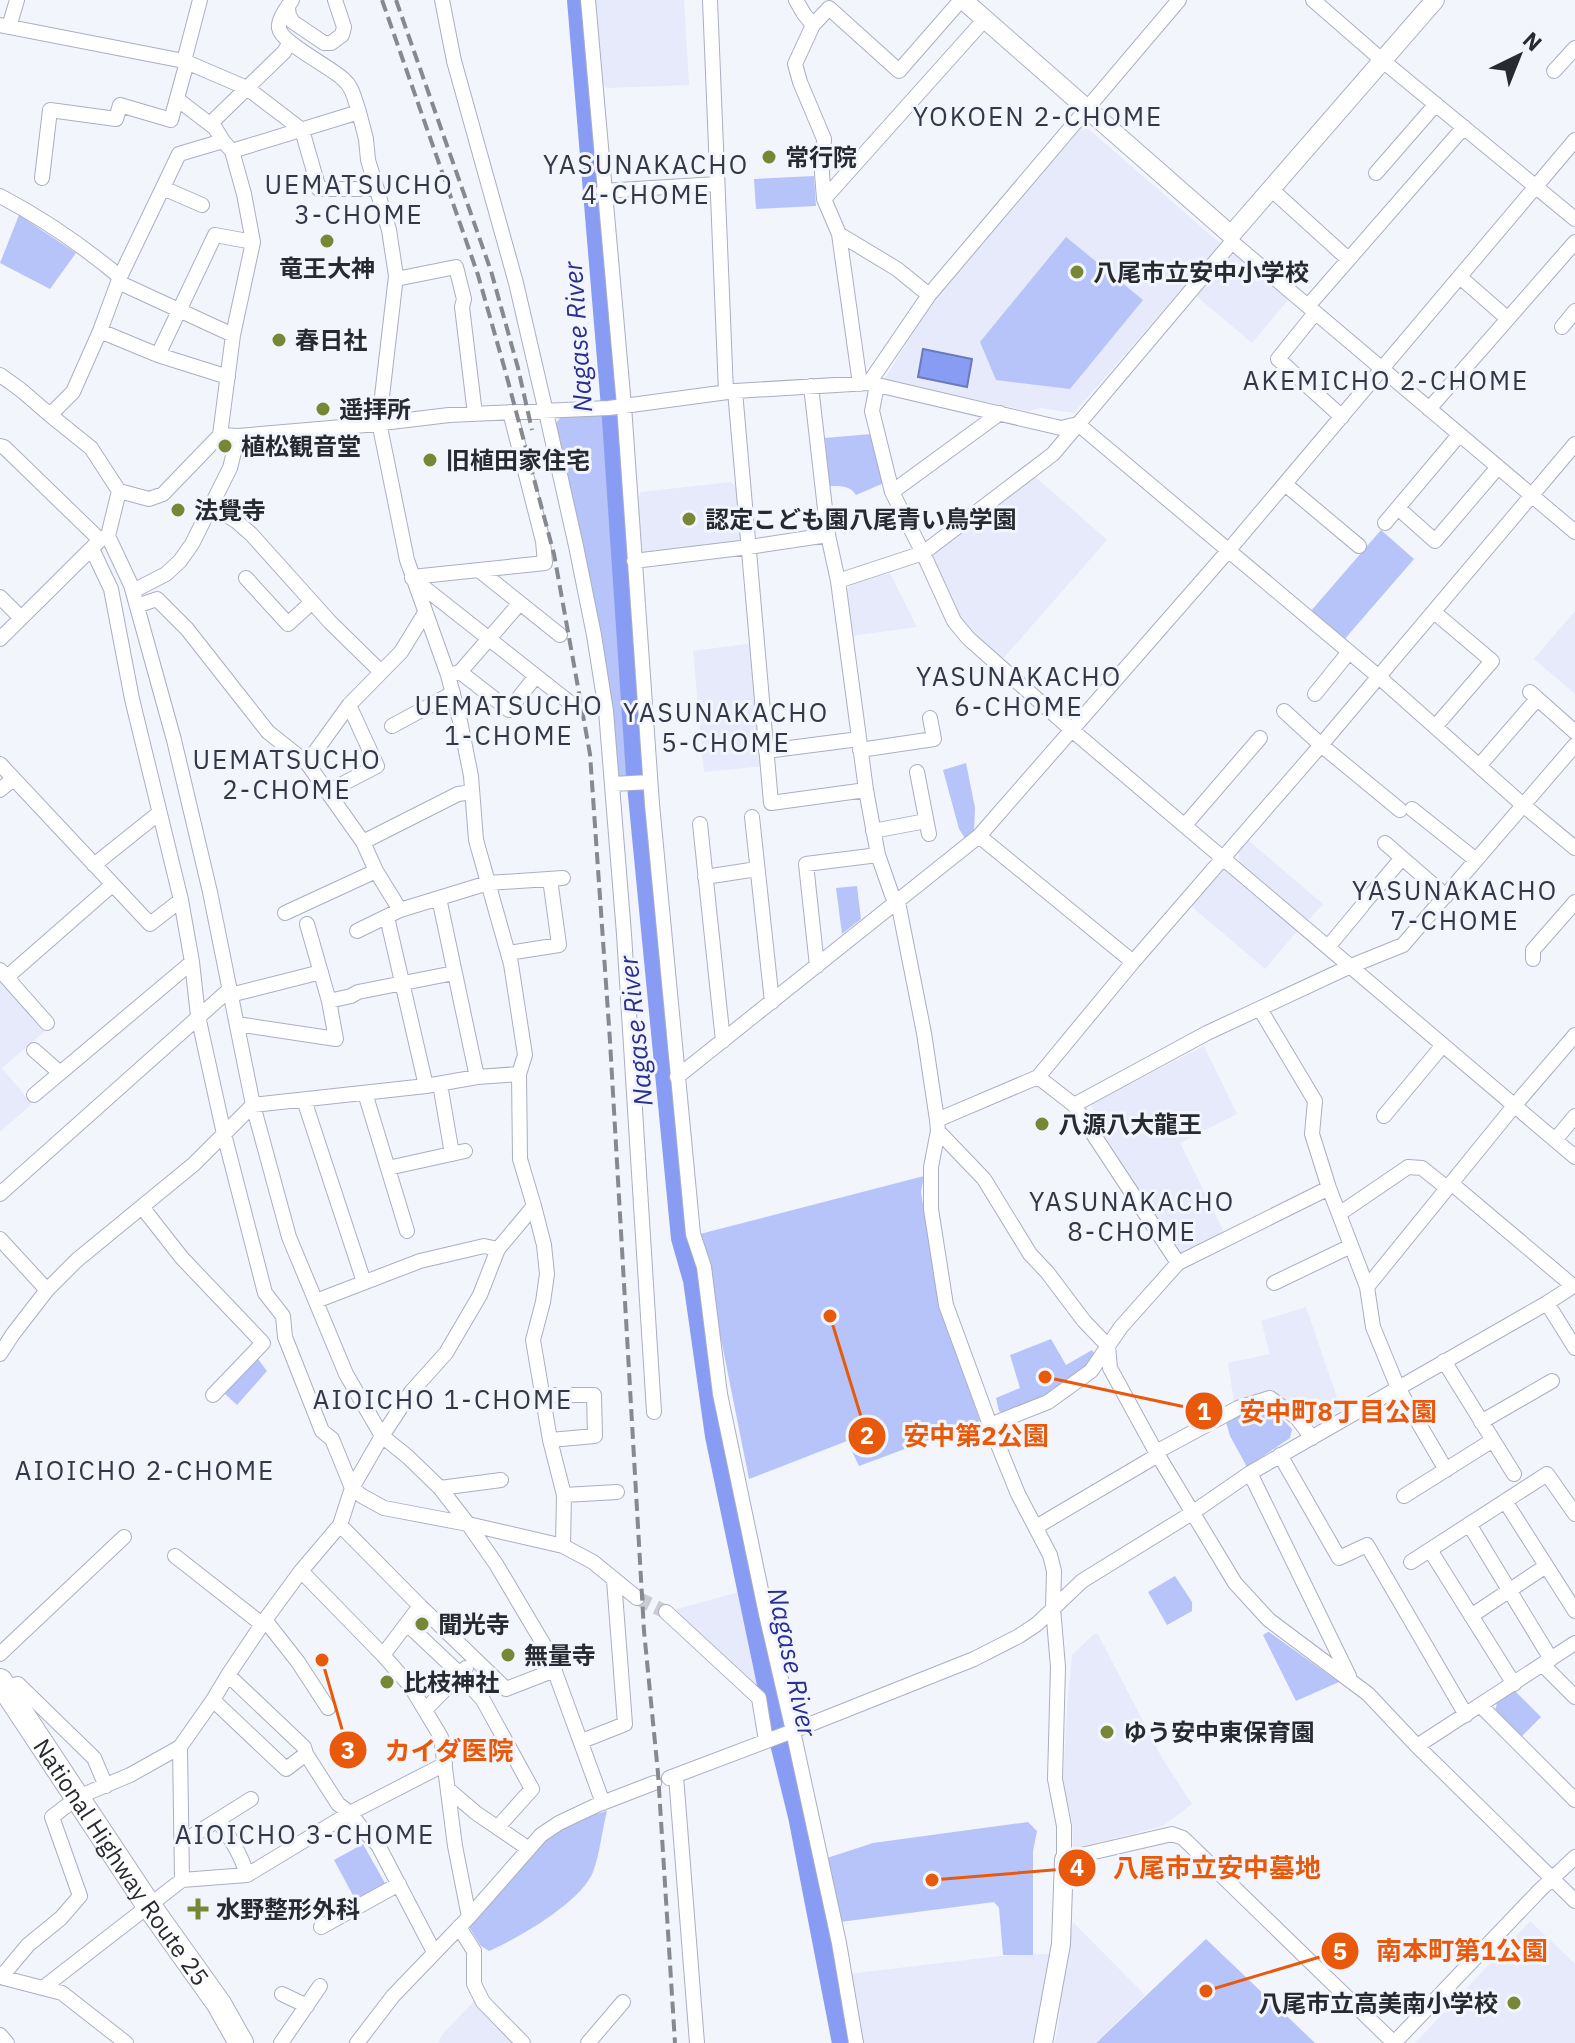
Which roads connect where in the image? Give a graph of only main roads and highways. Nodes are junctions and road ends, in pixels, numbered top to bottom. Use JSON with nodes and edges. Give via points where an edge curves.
{"nodes":[{"id":1,"x":3,"y":1684,"type":"edge"},
{"id":2,"x":241,"y":2043,"type":"edge"}],
"edges":[{"from":1,"to":2,"type":"highway","name":"National Highway Route 25"}]}
